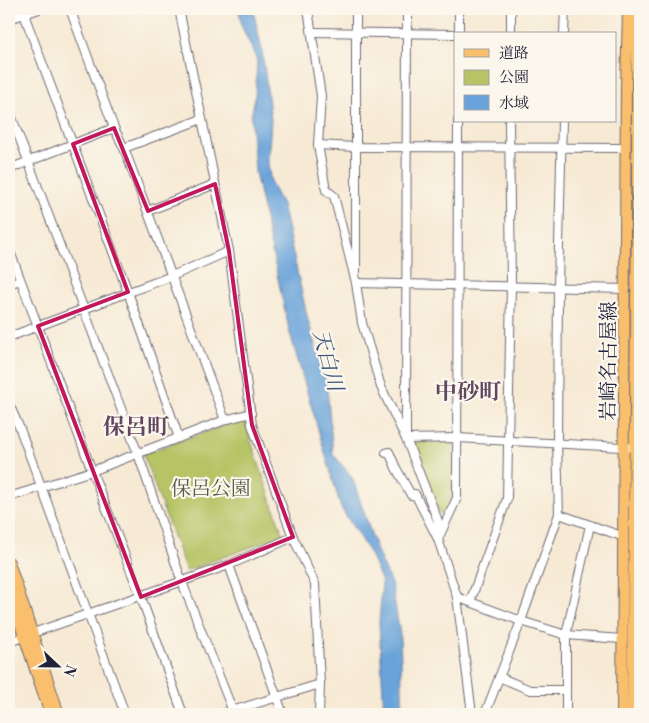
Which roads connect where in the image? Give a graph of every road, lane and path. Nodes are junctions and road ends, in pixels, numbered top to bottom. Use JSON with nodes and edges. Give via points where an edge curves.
{"nodes":[{"id":1,"x":38,"y":9,"type":"edge"},
{"id":2,"x":70,"y":9,"type":"edge"},
{"id":3,"x":179,"y":9,"type":"edge"},
{"id":4,"x":308,"y":9,"type":"edge"},
{"id":5,"x":356,"y":9,"type":"edge"},
{"id":6,"x":408,"y":9,"type":"edge"},
{"id":7,"x":459,"y":9,"type":"edge"},
{"id":8,"x":511,"y":9,"type":"edge"},
{"id":9,"x":565,"y":9,"type":"edge"},
{"id":10,"x":628,"y":9,"type":"edge"},
{"id":11,"x":637,"y":9,"type":"edge"},
{"id":12,"x":23,"y":11,"type":"edge"},
{"id":13,"x":9,"y":19,"type":"edge"},
{"id":14,"x":312,"y":32,"type":"junction"},
{"id":15,"x":356,"y":32,"type":"junction"},
{"id":16,"x":459,"y":32,"type":"edge"},
{"id":17,"x":511,"y":32,"type":"edge"},
{"id":18,"x":564,"y":32,"type":"edge"},
{"id":19,"x":407,"y":34,"type":"junction"},
{"id":20,"x":454,"y":34,"type":"edge"},
{"id":21,"x":9,"y":110,"type":"edge"},
{"id":22,"x":202,"y":119,"type":"junction"},
{"id":23,"x":458,"y":122,"type":"edge"},
{"id":24,"x":509,"y":122,"type":"edge"},
{"id":25,"x":562,"y":122,"type":"edge"},
{"id":26,"x":114,"y":128,"type":"junction"},
{"id":27,"x":73,"y":144,"type":"junction"},
{"id":28,"x":318,"y":145,"type":"junction"},
{"id":29,"x":355,"y":147,"type":"junction"},
{"id":30,"x":406,"y":147,"type":"junction"},
{"id":31,"x":508,"y":147,"type":"junction"},
{"id":32,"x":124,"y":148,"type":"junction"},
{"id":33,"x":458,"y":148,"type":"junction"},
{"id":34,"x":562,"y":148,"type":"junction"},
{"id":35,"x":626,"y":148,"type":"junction"},
{"id":36,"x":639,"y":149,"type":"edge"},
{"id":37,"x":28,"y":160,"type":"junction"},
{"id":38,"x":9,"y":169,"type":"edge"},
{"id":39,"x":215,"y":184,"type":"junction"},
{"id":40,"x":148,"y":212,"type":"junction"},
{"id":41,"x":9,"y":249,"type":"edge"},
{"id":42,"x":229,"y":251,"type":"junction"},
{"id":43,"x":172,"y":276,"type":"junction"},
{"id":44,"x":20,"y":280,"type":"junction"},
{"id":45,"x":356,"y":283,"type":"junction"},
{"id":46,"x":405,"y":283,"type":"junction"},
{"id":47,"x":9,"y":284,"type":"edge"},
{"id":48,"x":457,"y":284,"type":"junction"},
{"id":49,"x":511,"y":285,"type":"junction"},
{"id":50,"x":558,"y":286,"type":"junction"},
{"id":51,"x":634,"y":288,"type":"edge"},
{"id":52,"x":128,"y":292,"type":"junction"},
{"id":53,"x":84,"y":308,"type":"junction"},
{"id":54,"x":38,"y":326,"type":"junction"},
{"id":55,"x":9,"y":337,"type":"edge"},
{"id":56,"x":9,"y":404,"type":"edge"},
{"id":57,"x":251,"y":413,"type":"junction"},
{"id":58,"x":225,"y":420,"type":"junction"},
{"id":59,"x":179,"y":438,"type":"junction"},
{"id":60,"x":458,"y":438,"type":"junction"},
{"id":61,"x":406,"y":439,"type":"junction"},
{"id":62,"x":507,"y":440,"type":"junction"},
{"id":63,"x":557,"y":442,"type":"junction"},
{"id":64,"x":633,"y":447,"type":"edge"},
{"id":65,"x":386,"y":453,"type":"dead end"},
{"id":66,"x":138,"y":454,"type":"junction"},
{"id":67,"x":92,"y":471,"type":"junction"},
{"id":68,"x":41,"y":487,"type":"junction"},
{"id":69,"x":9,"y":497,"type":"edge"},
{"id":70,"x":559,"y":514,"type":"junction"},
{"id":71,"x":590,"y":525,"type":"junction"},
{"id":72,"x":293,"y":537,"type":"junction"},
{"id":73,"x":624,"y":537,"type":"junction"},
{"id":74,"x":438,"y":539,"type":"junction"},
{"id":75,"x":637,"y":552,"type":"edge"},
{"id":76,"x":9,"y":562,"type":"edge"},
{"id":77,"x":229,"y":565,"type":"junction"},
{"id":78,"x":182,"y":582,"type":"junction"},
{"id":79,"x":9,"y":591,"type":"edge"},
{"id":80,"x":141,"y":597,"type":"junction"},
{"id":81,"x":457,"y":597,"type":"junction"},
{"id":82,"x":470,"y":602,"type":"junction"},
{"id":83,"x":88,"y":615,"type":"junction"},
{"id":84,"x":637,"y":615,"type":"edge"},
{"id":85,"x":521,"y":621,"type":"junction"},
{"id":86,"x":28,"y":635,"type":"junction"},
{"id":87,"x":566,"y":635,"type":"junction"},
{"id":88,"x":622,"y":639,"type":"junction"},
{"id":89,"x":9,"y":642,"type":"edge"},
{"id":90,"x":499,"y":677,"type":"junction"},
{"id":91,"x":320,"y":684,"type":"junction"},
{"id":92,"x":566,"y":690,"type":"junction"},
{"id":93,"x":277,"y":697,"type":"junction"},
{"id":94,"x":636,"y":701,"type":"edge"},
{"id":95,"x":233,"y":713,"type":"edge"},
{"id":96,"x":50,"y":714,"type":"edge"},
{"id":97,"x":59,"y":714,"type":"edge"},
{"id":98,"x":125,"y":714,"type":"edge"},
{"id":99,"x":183,"y":714,"type":"edge"},
{"id":100,"x":222,"y":714,"type":"edge"},
{"id":101,"x":283,"y":714,"type":"edge"},
{"id":102,"x":319,"y":714,"type":"edge"},
{"id":103,"x":472,"y":714,"type":"edge"},
{"id":104,"x":485,"y":714,"type":"edge"},
{"id":105,"x":566,"y":714,"type":"edge"},
{"id":106,"x":622,"y":714,"type":"edge"},
{"id":107,"x":632,"y":714,"type":"edge"}],
"edges":[{"from":1,"to":12,"type":"street"},
{"from":2,"to":26,"type":"street"},
{"from":3,"to":22,"type":"street"},
{"from":4,"to":14,"type":"street"},
{"from":5,"to":15,"type":"street"},
{"from":6,"to":19,"type":"street"},
{"from":7,"to":16,"type":"street"},
{"from":8,"to":17,"type":"street"},
{"from":9,"to":18,"type":"street"},
{"from":10,"to":35,"type":"main road","name":"岩崎名古屋線"},
{"from":11,"to":36,"type":"main road","name":"岩崎名古屋線"},
{"from":12,"to":13,"type":"street"},
{"from":12,"to":27,"type":"street"},
{"from":14,"to":15,"type":"street"},
{"from":14,"to":28,"type":"street","via":[[321,96]]},
{"from":15,"to":19,"type":"street"},
{"from":15,"to":29,"type":"street"},
{"from":19,"to":20,"type":"street"},
{"from":19,"to":30,"type":"street"},
{"from":21,"to":37,"type":"street"},
{"from":22,"to":32,"type":"street"},
{"from":22,"to":39,"type":"street"},
{"from":23,"to":33,"type":"street"},
{"from":24,"to":31,"type":"street"},
{"from":25,"to":34,"type":"street"},
{"from":26,"to":27,"type":"street"},
{"from":26,"to":32,"type":"street"},
{"from":27,"to":37,"type":"street"},
{"from":27,"to":52,"type":"street"},
{"from":28,"to":29,"type":"street"},
{"from":28,"to":45,"type":"street","via":[[326,190],[334,196]]},
{"from":29,"to":30,"type":"street"},
{"from":29,"to":45,"type":"street"},
{"from":30,"to":33,"type":"street"},
{"from":30,"to":46,"type":"street"},
{"from":31,"to":33,"type":"street"},
{"from":31,"to":34,"type":"street"},
{"from":31,"to":49,"type":"street"},
{"from":32,"to":40,"type":"street"},
{"from":33,"to":48,"type":"street"},
{"from":34,"to":35,"type":"street"},
{"from":34,"to":50,"type":"street"},
{"from":35,"to":51,"type":"main road","name":"岩崎名古屋線"},
{"from":36,"to":51,"type":"main road","name":"岩崎名古屋線"},
{"from":37,"to":38,"type":"street"},
{"from":37,"to":53,"type":"street"},
{"from":39,"to":40,"type":"street"},
{"from":39,"to":42,"type":"street"},
{"from":40,"to":43,"type":"street"},
{"from":41,"to":44,"type":"street"},
{"from":42,"to":43,"type":"street"},
{"from":42,"to":57,"type":"street"},
{"from":43,"to":52,"type":"street"},
{"from":43,"to":58,"type":"street"},
{"from":44,"to":47,"type":"street"},
{"from":44,"to":54,"type":"street"},
{"from":45,"to":46,"type":"street"},
{"from":45,"to":61,"type":"street","via":[[362,323],[381,387]]},
{"from":46,"to":48,"type":"street"},
{"from":46,"to":61,"type":"street"},
{"from":48,"to":49,"type":"street"},
{"from":48,"to":60,"type":"street"},
{"from":49,"to":50,"type":"street"},
{"from":49,"to":62,"type":"street"},
{"from":50,"to":51,"type":"street"},
{"from":50,"to":63,"type":"street"},
{"from":51,"to":64,"type":"main road","name":"岩崎名古屋線"},
{"from":52,"to":53,"type":"street"},
{"from":52,"to":59,"type":"street"},
{"from":53,"to":54,"type":"street"},
{"from":53,"to":66,"type":"street"},
{"from":54,"to":55,"type":"street"},
{"from":54,"to":67,"type":"street"},
{"from":56,"to":68,"type":"street"},
{"from":57,"to":58,"type":"street"},
{"from":57,"to":72,"type":"street","via":[[252,425]]},
{"from":58,"to":59,"type":"street"},
{"from":59,"to":66,"type":"street"},
{"from":60,"to":61,"type":"street"},
{"from":60,"to":62,"type":"street"},
{"from":60,"to":74,"type":"street","via":[[457,498]]},
{"from":61,"to":74,"type":"street","via":[[438,521]]},
{"from":62,"to":63,"type":"street"},
{"from":62,"to":82,"type":"street","via":[[506,499]]},
{"from":63,"to":64,"type":"street"},
{"from":63,"to":70,"type":"street"},
{"from":64,"to":73,"type":"main road","name":"岩崎名古屋線"},
{"from":64,"to":75,"type":"main road","name":"岩崎名古屋線"},
{"from":65,"to":74,"type":"street","via":[[389,452],[411,495],[415,494]]},
{"from":66,"to":67,"type":"street"},
{"from":66,"to":78,"type":"street"},
{"from":67,"to":68,"type":"street"},
{"from":67,"to":80,"type":"street"},
{"from":68,"to":69,"type":"street"},
{"from":68,"to":83,"type":"street"},
{"from":70,"to":71,"type":"street"},
{"from":70,"to":85,"type":"street"},
{"from":71,"to":73,"type":"street"},
{"from":71,"to":87,"type":"street"},
{"from":72,"to":77,"type":"street"},
{"from":72,"to":91,"type":"street","via":[[315,584]]},
{"from":73,"to":88,"type":"main road","name":"岩崎名古屋線"},
{"from":74,"to":81,"type":"street"},
{"from":75,"to":84,"type":"main road","name":"岩崎名古屋線"},
{"from":76,"to":86,"type":"main road"},
{"from":77,"to":78,"type":"street"},
{"from":77,"to":93,"type":"street"},
{"from":78,"to":80,"type":"street"},
{"from":78,"to":95,"type":"street"},
{"from":79,"to":86,"type":"main road"},
{"from":80,"to":83,"type":"street"},
{"from":80,"to":99,"type":"street"},
{"from":81,"to":82,"type":"street"},
{"from":81,"to":103,"type":"street"},
{"from":82,"to":85,"type":"street"},
{"from":83,"to":86,"type":"street"},
{"from":83,"to":98,"type":"street"},
{"from":84,"to":94,"type":"main road","name":"岩崎名古屋線"},
{"from":85,"to":87,"type":"street"},
{"from":85,"to":90,"type":"street"},
{"from":86,"to":89,"type":"street"},
{"from":86,"to":96,"type":"main road"},
{"from":86,"to":97,"type":"main road"},
{"from":87,"to":88,"type":"street"},
{"from":87,"to":92,"type":"street"},
{"from":88,"to":106,"type":"main road","name":"岩崎名古屋線"},
{"from":90,"to":92,"type":"street","via":[[530,690]]},
{"from":90,"to":104,"type":"street"},
{"from":91,"to":93,"type":"street"},
{"from":91,"to":102,"type":"street"},
{"from":92,"to":105,"type":"street"},
{"from":93,"to":95,"type":"street"},
{"from":93,"to":101,"type":"street"},
{"from":94,"to":107,"type":"main road","name":"岩崎名古屋線"},
{"from":95,"to":100,"type":"street"}]}
